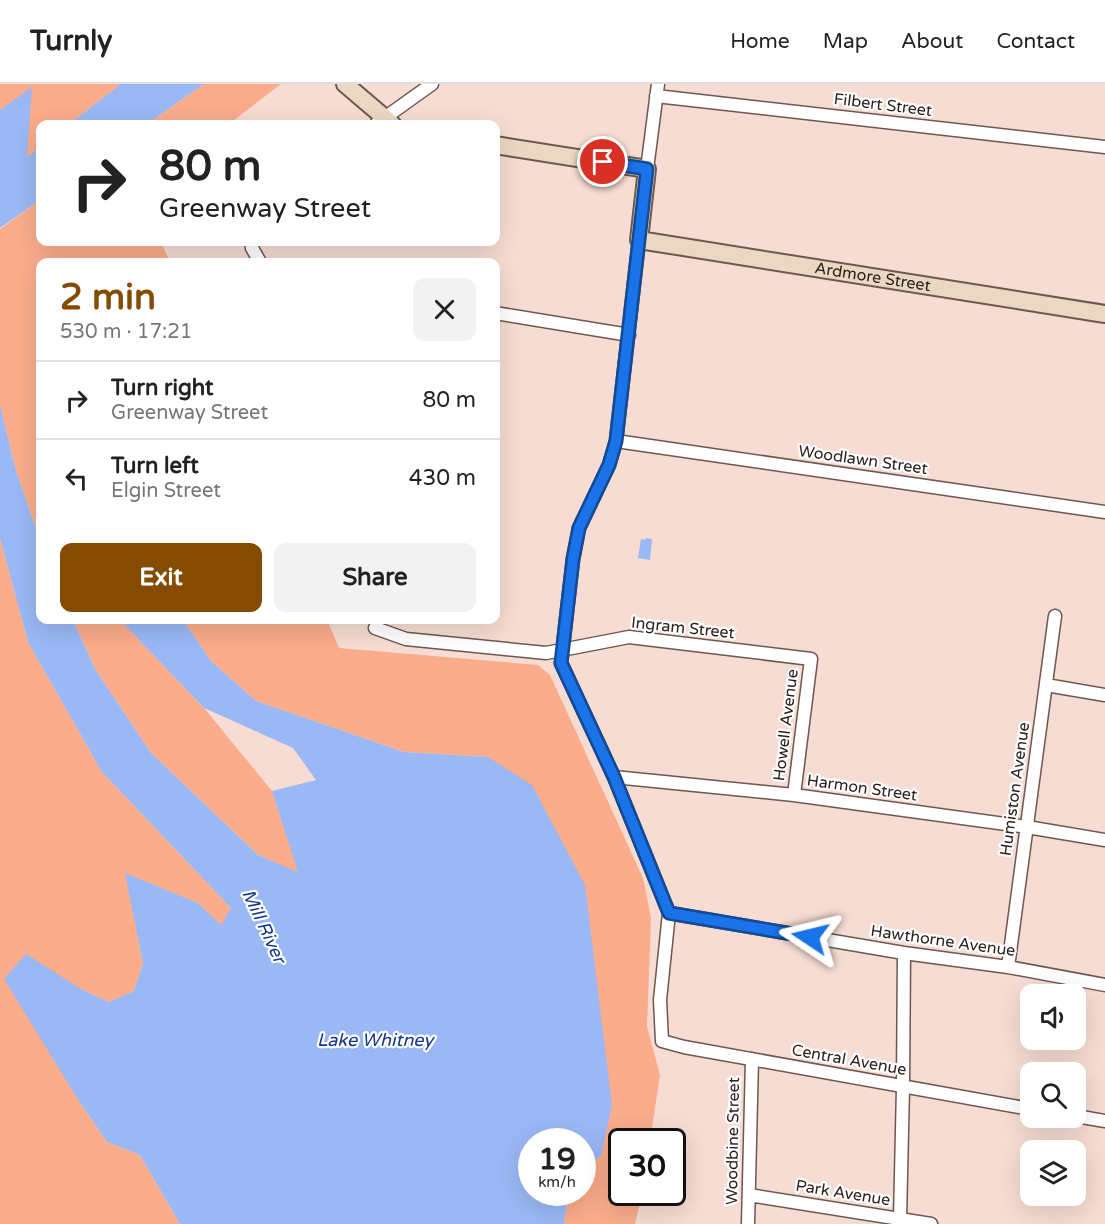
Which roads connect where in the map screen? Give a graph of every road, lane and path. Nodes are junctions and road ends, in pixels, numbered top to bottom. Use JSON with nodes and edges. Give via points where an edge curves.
{"nodes":[{"id":1,"x":345,"y":84,"type":"edge"},
{"id":2,"x":432,"y":84,"type":"edge"},
{"id":3,"x":657,"y":90,"type":"edge"},
{"id":4,"x":381,"y":120,"type":"edge"},
{"id":5,"x":388,"y":120,"type":"edge"},
{"id":6,"x":500,"y":146,"type":"edge"},
{"id":7,"x":1105,"y":147,"type":"edge"},
{"id":8,"x":647,"y":169,"type":"junction"},
{"id":9,"x":639,"y":240,"type":"junction"},
{"id":10,"x":500,"y":315,"type":"edge"},
{"id":11,"x":1105,"y":315,"type":"edge"},
{"id":12,"x":629,"y":335,"type":"junction"},
{"id":13,"x":616,"y":441,"type":"junction"},
{"id":14,"x":1105,"y":512,"type":"edge"},
{"id":15,"x":1055,"y":616,"type":"dead end"},
{"id":16,"x":375,"y":628,"type":"dead end"},
{"id":17,"x":561,"y":651,"type":"junction"},
{"id":18,"x":811,"y":659,"type":"joint"},
{"id":19,"x":1046,"y":685,"type":"junction"},
{"id":20,"x":1105,"y":695,"type":"edge"},
{"id":21,"x":614,"y":777,"type":"junction"},
{"id":22,"x":794,"y":795,"type":"junction"},
{"id":23,"x":1027,"y":827,"type":"junction"},
{"id":24,"x":1105,"y":840,"type":"edge"},
{"id":25,"x":669,"y":913,"type":"junction"},
{"id":26,"x":904,"y":953,"type":"junction"},
{"id":27,"x":1008,"y":968,"type":"junction"},
{"id":28,"x":1105,"y":985,"type":"edge"},
{"id":29,"x":752,"y":1059,"type":"junction"},
{"id":30,"x":903,"y":1087,"type":"junction"},
{"id":31,"x":1020,"y":1106,"type":"edge"},
{"id":32,"x":1086,"y":1118,"type":"edge"},
{"id":33,"x":1105,"y":1121,"type":"edge"},
{"id":34,"x":749,"y":1195,"type":"junction"},
{"id":35,"x":900,"y":1219,"type":"junction"},
{"id":36,"x":748,"y":1224,"type":"edge"},
{"id":37,"x":931,"y":1224,"type":"edge"}],
"edges":[{"from":1,"to":4,"type":"main road"},
{"from":2,"to":5,"type":"street"},
{"from":3,"to":7,"type":"street","name":"Filbert Street"},
{"from":3,"to":8,"type":"street"},
{"from":6,"to":8,"type":"main road"},
{"from":8,"to":9,"type":"main road"},
{"from":9,"to":11,"type":"main road","name":"Ardmore Street"},
{"from":9,"to":12,"type":"street"},
{"from":10,"to":12,"type":"street"},
{"from":12,"to":13,"type":"street"},
{"from":13,"to":14,"type":"street","name":"Woodlawn Street"},
{"from":13,"to":17,"type":"street","via":[[579,528]]},
{"from":15,"to":19,"type":"street","name":"Humiston Avenue"},
{"from":16,"to":17,"type":"street","name":"Ingram Street","via":[[406,639],[546,653]]},
{"from":17,"to":18,"type":"street","name":"Ingram Street","via":[[630,637]]},
{"from":17,"to":21,"type":"street","via":[[561,663]]},
{"from":18,"to":22,"type":"street","name":"Howell Avenue"},
{"from":19,"to":20,"type":"street"},
{"from":19,"to":23,"type":"street","name":"Humiston Avenue"},
{"from":21,"to":22,"type":"street","name":"Harmon Street"},
{"from":21,"to":25,"type":"street"},
{"from":22,"to":23,"type":"street","name":"Harmon Street"},
{"from":23,"to":24,"type":"street","name":"Harmon Street"},
{"from":23,"to":27,"type":"street","name":"Humiston Avenue"},
{"from":25,"to":26,"type":"street","name":"Hawthorne Avenue"},
{"from":25,"to":29,"type":"street","name":"Central Avenue","via":[[660,1000],[663,1041]]},
{"from":26,"to":27,"type":"street","name":"Hawthorne Avenue"},
{"from":26,"to":30,"type":"street"},
{"from":27,"to":28,"type":"street","name":"Hawthorne Avenue"},
{"from":29,"to":30,"type":"street","name":"Central Avenue"},
{"from":29,"to":34,"type":"street","name":"Woodbine Street"},
{"from":30,"to":31,"type":"street","name":"Central Avenue"},
{"from":30,"to":35,"type":"street"},
{"from":32,"to":33,"type":"street"},
{"from":34,"to":35,"type":"street","name":"Park Avenue"},
{"from":34,"to":36,"type":"street","name":"Woodbine Street"},
{"from":35,"to":37,"type":"street","name":"Park Avenue"}]}
